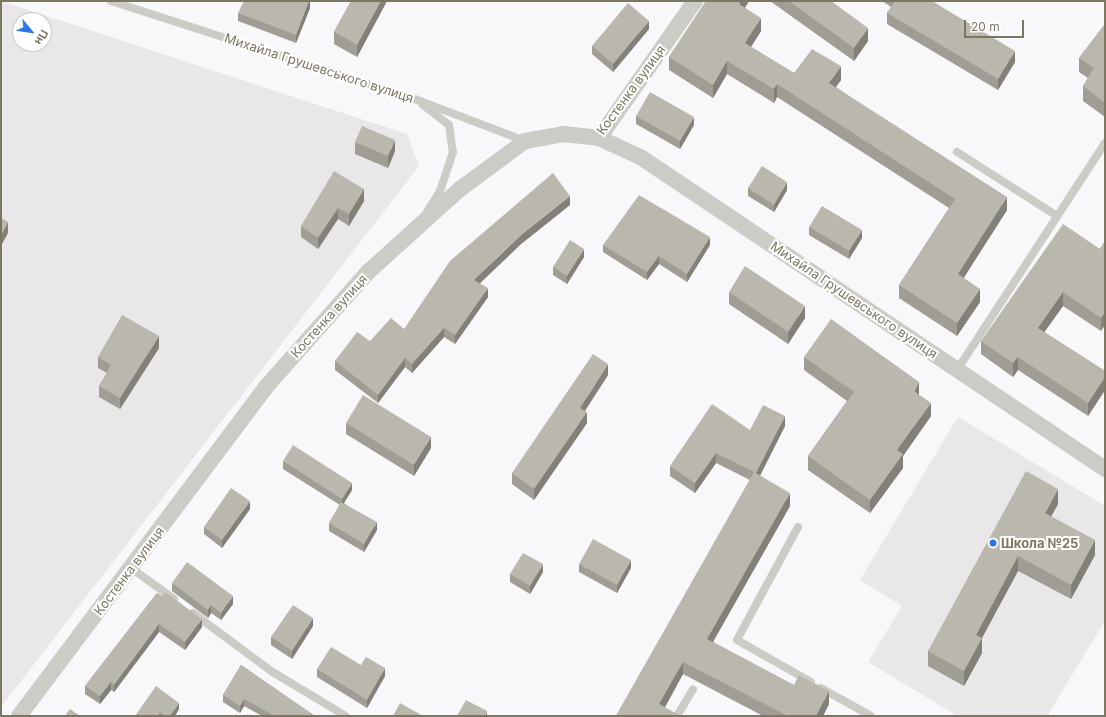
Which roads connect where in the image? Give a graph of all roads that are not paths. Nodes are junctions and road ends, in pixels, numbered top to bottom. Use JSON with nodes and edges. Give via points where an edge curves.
{"nodes":[{"id":1,"x":111,"y":1,"type":"edge"},
{"id":2,"x":695,"y":1,"type":"edge"},
{"id":3,"x":125,"y":3,"type":"edge"},
{"id":4,"x":416,"y":99,"type":"junction"},
{"id":5,"x":600,"y":138,"type":"junction"},
{"id":6,"x":525,"y":141,"type":"junction"},
{"id":7,"x":1105,"y":143,"type":"edge"},
{"id":8,"x":957,"y":152,"type":"dead end"},
{"id":9,"x":1057,"y":216,"type":"junction"},
{"id":10,"x":416,"y":230,"type":"junction"},
{"id":11,"x":957,"y":370,"type":"junction"},
{"id":12,"x":1105,"y":469,"type":"edge"},
{"id":13,"x":798,"y":527,"type":"dead end"},
{"id":14,"x":131,"y":568,"type":"junction"},
{"id":15,"x":692,"y":689,"type":"dead end"},
{"id":16,"x":19,"y":716,"type":"edge"},
{"id":17,"x":346,"y":716,"type":"edge"},
{"id":18,"x":677,"y":716,"type":"edge"},
{"id":19,"x":871,"y":716,"type":"edge"}],
"edges":[{"from":1,"to":3,"type":"lane","name":"Михайла Грушевського вулиця"},
{"from":2,"to":5,"type":"street","name":"Костенка вулиця"},
{"from":3,"to":4,"type":"lane","name":"Михайла Грушевського вулиця"},
{"from":4,"to":6,"type":"lane","name":"Михайла Грушевського вулиця"},
{"from":4,"to":10,"type":"lane","via":[[449,125],[453,152],[440,191]]},
{"from":5,"to":6,"type":"street","name":"Костенка вулиця","via":[[563,134]]},
{"from":5,"to":11,"type":"street","name":"Михайла Грушевського вулиця","via":[[642,158]]},
{"from":6,"to":10,"type":"street","name":"Костенка вулиця","via":[[460,189]]},
{"from":7,"to":9,"type":"lane"},
{"from":8,"to":9,"type":"lane"},
{"from":9,"to":11,"type":"lane"},
{"from":10,"to":14,"type":"street","name":"Костенка вулиця","via":[[368,272],[265,388]]},
{"from":11,"to":12,"type":"street","name":"Михайла Грушевського вулиця"},
{"from":13,"to":19,"type":"lane","via":[[737,640]]},
{"from":14,"to":16,"type":"street","name":"Костенка вулиця"},
{"from":14,"to":17,"type":"lane","via":[[271,671]]},
{"from":15,"to":18,"type":"lane"}]}
